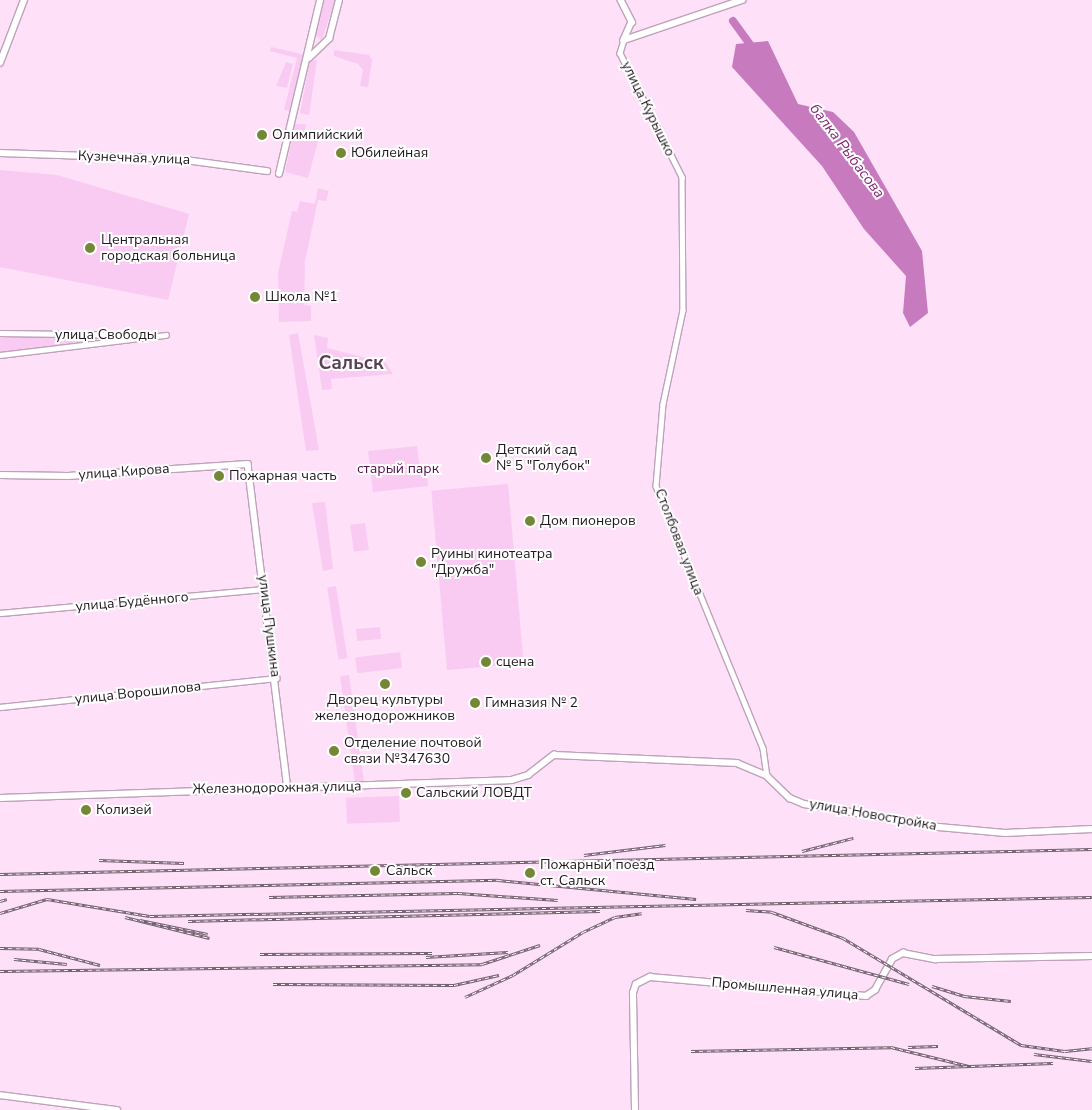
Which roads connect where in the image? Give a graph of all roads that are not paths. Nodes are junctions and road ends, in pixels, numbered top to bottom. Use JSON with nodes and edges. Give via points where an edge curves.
{"nodes":[{"id":1,"x":24,"y":0,"type":"edge"},
{"id":2,"x":320,"y":0,"type":"edge"},
{"id":3,"x":339,"y":0,"type":"edge"},
{"id":4,"x":622,"y":0,"type":"edge"},
{"id":5,"x":742,"y":0,"type":"edge"},
{"id":6,"x":624,"y":40,"type":"junction"},
{"id":7,"x":308,"y":59,"type":"junction"},
{"id":8,"x":0,"y":63,"type":"edge"},
{"id":9,"x":0,"y":153,"type":"edge"},
{"id":10,"x":267,"y":171,"type":"dead end"},
{"id":11,"x":279,"y":174,"type":"dead end"},
{"id":12,"x":682,"y":178,"type":"joint"},
{"id":13,"x":0,"y":333,"type":"edge"},
{"id":14,"x":0,"y":355,"type":"edge"},
{"id":15,"x":248,"y":464,"type":"joint"},
{"id":16,"x":0,"y":475,"type":"edge"},
{"id":17,"x":264,"y":589,"type":"junction"},
{"id":18,"x":0,"y":613,"type":"edge"},
{"id":19,"x":276,"y":678,"type":"junction"},
{"id":20,"x":0,"y":708,"type":"edge"},
{"id":21,"x":546,"y":758,"type":"joint"},
{"id":22,"x":766,"y":776,"type":"junction"},
{"id":23,"x":288,"y":788,"type":"junction"},
{"id":24,"x":0,"y":798,"type":"edge"},
{"id":25,"x":1092,"y":830,"type":"edge"},
{"id":26,"x":1092,"y":956,"type":"edge"},
{"id":27,"x":0,"y":1094,"type":"edge"},
{"id":28,"x":117,"y":1110,"type":"edge"},
{"id":29,"x":635,"y":1110,"type":"edge"}],
"edges":[{"from":1,"to":8,"type":"main road"},
{"from":2,"to":7,"type":"main road"},
{"from":3,"to":7,"type":"main road","via":[[329,40]]},
{"from":4,"to":6,"type":"main road","via":[[632,22]]},
{"from":5,"to":6,"type":"main road"},
{"from":6,"to":12,"type":"street","name":"улица Курышко","via":[[620,53]]},
{"from":7,"to":11,"type":"main road"},
{"from":9,"to":10,"type":"main road","name":"Кузнечная улица","via":[[178,159]]},
{"from":12,"to":22,"type":"street","name":"Столбовая улица","via":[[684,310],[663,404],[656,486],[763,748]]},
{"from":13,"to":14,"type":"street","name":"улица Свободы","via":[[166,335]]},
{"from":15,"to":16,"type":"main road","name":"улица Кирова","via":[[68,476]]},
{"from":15,"to":17,"type":"main road","name":"улица Пушкина"},
{"from":17,"to":18,"type":"street","name":"улица Будённого"},
{"from":17,"to":19,"type":"main road","name":"улица Пушкина"},
{"from":19,"to":20,"type":"street","name":"улица Ворошилова"},
{"from":19,"to":23,"type":"main road","name":"улица Пушкина"},
{"from":21,"to":22,"type":"main road","name":"улица Новостройка","via":[[736,763]]},
{"from":21,"to":23,"type":"main road","name":"Железнодорожная улица","via":[[528,775],[512,780]]},
{"from":22,"to":25,"type":"main road","name":"улица Новостройка","via":[[790,798],[804,804],[874,818],[1005,833]]},
{"from":23,"to":24,"type":"main road","name":"Железнодорожная улица"},
{"from":26,"to":29,"type":"main road","name":"Промышленная улица","via":[[935,959],[903,953],[892,959],[875,990],[866,996],[650,977],[636,984]]},
{"from":27,"to":28,"type":"main road"}]}
